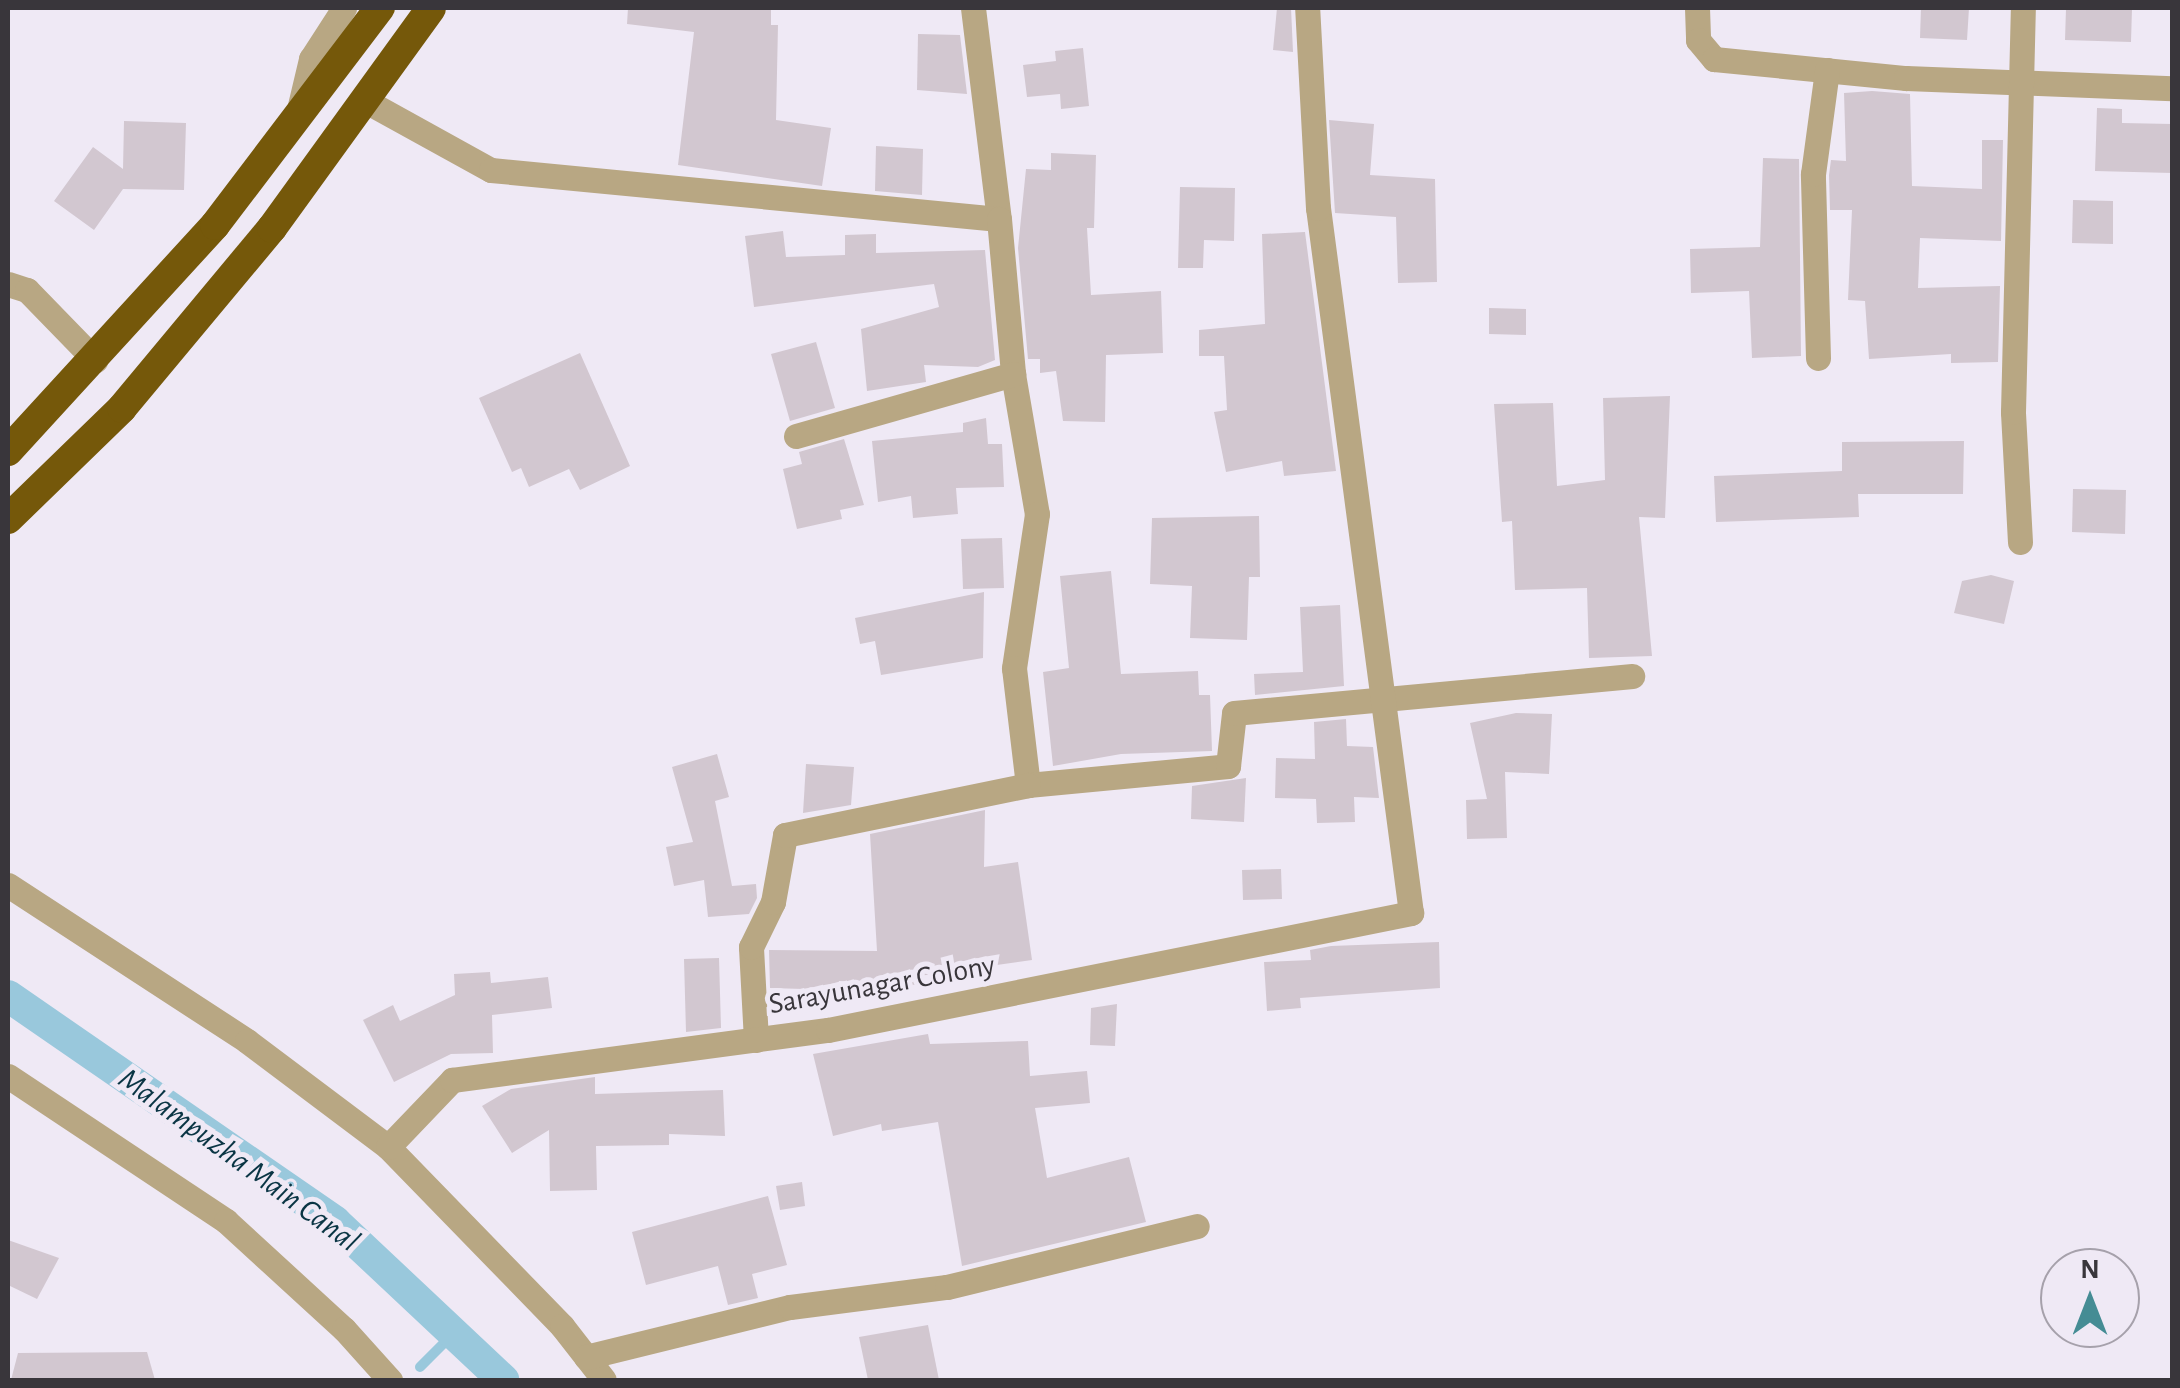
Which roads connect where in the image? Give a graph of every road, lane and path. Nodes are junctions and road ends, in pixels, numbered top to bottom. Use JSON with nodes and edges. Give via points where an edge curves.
{"nodes":[{"id":1,"x":344,"y":8,"type":"edge"},
{"id":2,"x":380,"y":8,"type":"edge"},
{"id":3,"x":431,"y":8,"type":"edge"},
{"id":4,"x":973,"y":8,"type":"edge"},
{"id":5,"x":1307,"y":8,"type":"edge"},
{"id":6,"x":1697,"y":8,"type":"edge"},
{"id":7,"x":2023,"y":8,"type":"edge"},
{"id":8,"x":1827,"y":70,"type":"junction"},
{"id":9,"x":2018,"y":82,"type":"junction"},
{"id":10,"x":2172,"y":88,"type":"edge"},
{"id":11,"x":364,"y":100,"type":"junction"},
{"id":12,"x":296,"y":124,"type":"junction"},
{"id":13,"x":999,"y":219,"type":"junction"},
{"id":14,"x":8,"y":284,"type":"edge"},
{"id":15,"x":1818,"y":358,"type":"dead end"},
{"id":16,"x":95,"y":360,"type":"junction"},
{"id":17,"x":1013,"y":374,"type":"junction"},
{"id":18,"x":796,"y":436,"type":"dead end"},
{"id":19,"x":8,"y":450,"type":"edge"},
{"id":20,"x":8,"y":519,"type":"edge"},
{"id":21,"x":2020,"y":542,"type":"dead end"},
{"id":22,"x":1632,"y":676,"type":"dead end"},
{"id":23,"x":1380,"y":701,"type":"junction"},
{"id":24,"x":1028,"y":785,"type":"junction"},
{"id":25,"x":8,"y":885,"type":"edge"},
{"id":26,"x":756,"y":1040,"type":"junction"},
{"id":27,"x":8,"y":1076,"type":"edge"},
{"id":28,"x":388,"y":1147,"type":"junction"},
{"id":29,"x":1198,"y":1226,"type":"dead end"},
{"id":30,"x":586,"y":1357,"type":"junction"},
{"id":31,"x":390,"y":1380,"type":"edge"},
{"id":32,"x":604,"y":1380,"type":"edge"}],
"edges":[{"from":1,"to":12,"type":"street","via":[[311,59]]},
{"from":2,"to":12,"type":"highway"},
{"from":3,"to":11,"type":"highway"},
{"from":4,"to":13,"type":"street"},
{"from":5,"to":23,"type":"street","via":[[1318,208]]},
{"from":6,"to":8,"type":"street","via":[[1698,40],[1714,59]]},
{"from":7,"to":9,"type":"street"},
{"from":8,"to":9,"type":"street"},
{"from":8,"to":15,"type":"street","via":[[1813,174]]},
{"from":9,"to":10,"type":"street"},
{"from":9,"to":21,"type":"street","via":[[2013,412]]},
{"from":11,"to":13,"type":"street","via":[[491,170]]},
{"from":11,"to":20,"type":"highway","via":[[272,228],[122,408]]},
{"from":12,"to":16,"type":"highway"},
{"from":13,"to":17,"type":"street"},
{"from":14,"to":16,"type":"street","via":[[27,290]]},
{"from":16,"to":19,"type":"highway"},
{"from":17,"to":18,"type":"street"},
{"from":17,"to":24,"type":"street","via":[[1037,514],[1014,668]]},
{"from":22,"to":23,"type":"street"},
{"from":23,"to":24,"type":"street","via":[[1234,713],[1228,766]]},
{"from":23,"to":26,"type":"street","name":"Sarayunagar Colony","via":[[1410,913]]},
{"from":24,"to":26,"type":"street","via":[[784,835],[773,902],[751,946]]},
{"from":25,"to":28,"type":"street","via":[[247,1041]]},
{"from":26,"to":28,"type":"street","name":"Sarayunagar Colony","via":[[452,1080]]},
{"from":27,"to":31,"type":"street","via":[[226,1221]]},
{"from":28,"to":30,"type":"street"},
{"from":29,"to":30,"type":"street","via":[[947,1287],[790,1306]]},
{"from":30,"to":32,"type":"street"}]}
